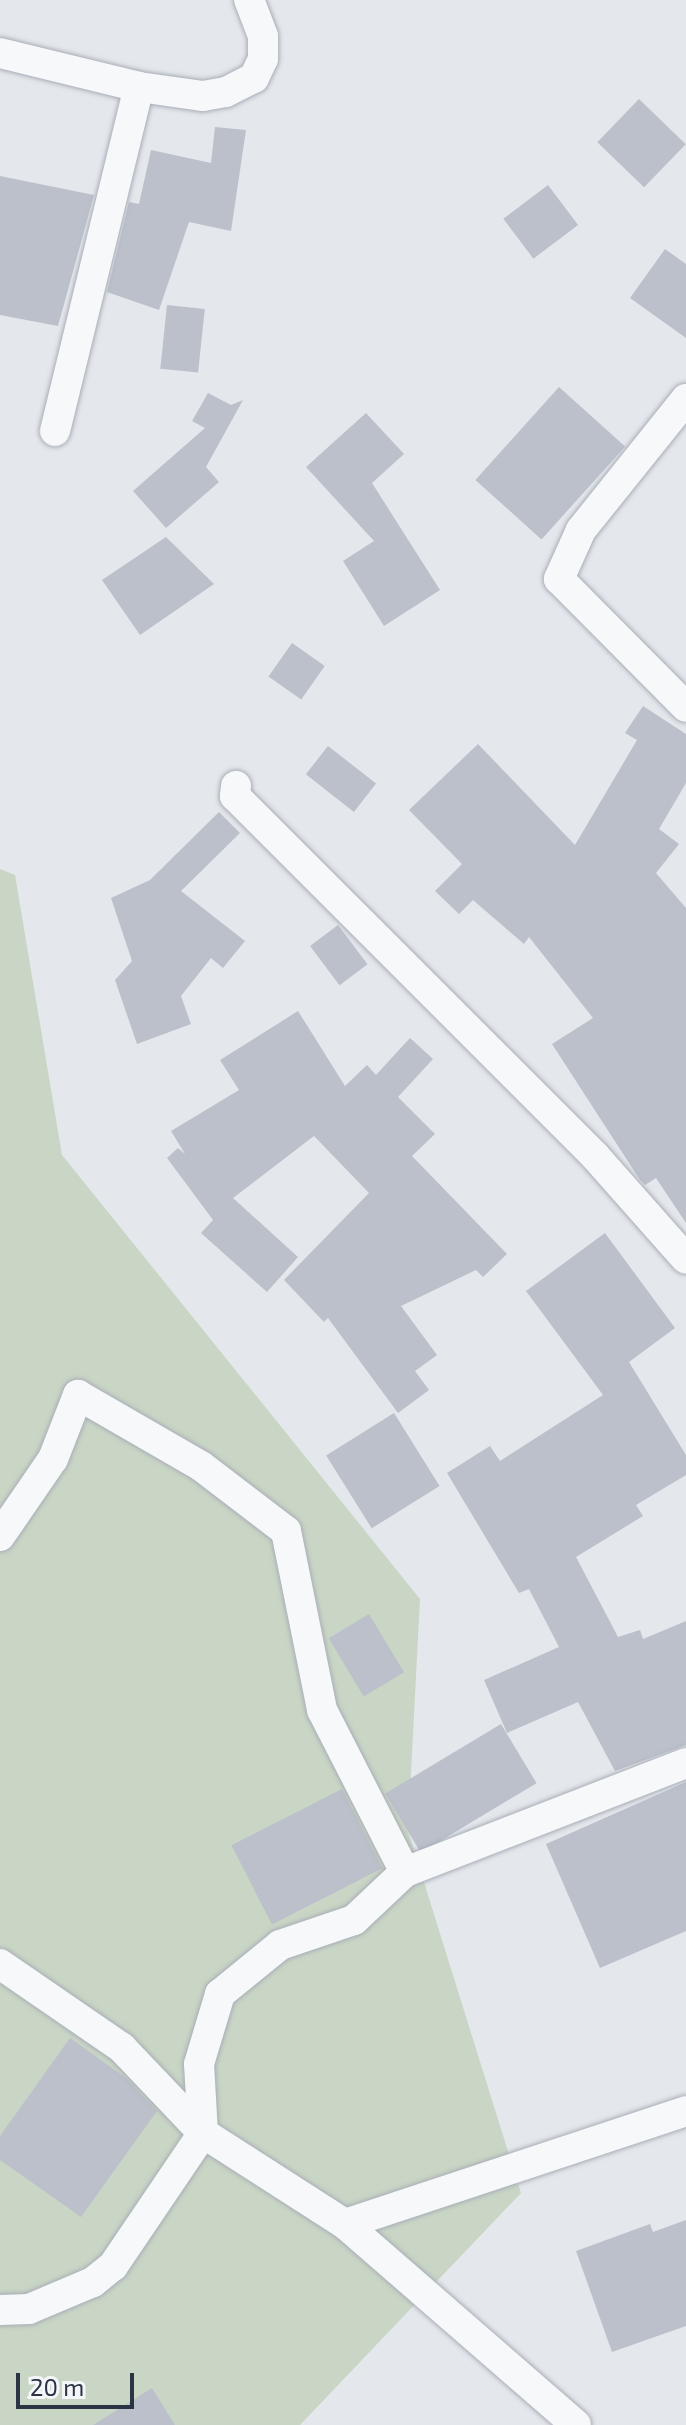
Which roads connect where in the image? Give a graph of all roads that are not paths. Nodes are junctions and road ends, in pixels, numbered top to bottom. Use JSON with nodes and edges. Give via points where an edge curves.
{"nodes":[{"id":1,"x":249,"y":0,"type":"edge"},
{"id":2,"x":0,"y":53,"type":"edge"},
{"id":3,"x":139,"y":87,"type":"junction"},
{"id":4,"x":686,"y":399,"type":"edge"},
{"id":5,"x":55,"y":431,"type":"dead end"},
{"id":6,"x":686,"y":707,"type":"edge"},
{"id":7,"x":236,"y":786,"type":"dead end"},
{"id":8,"x":686,"y":1259,"type":"edge"},
{"id":9,"x":0,"y":1536,"type":"edge"},
{"id":10,"x":686,"y":1763,"type":"edge"},
{"id":11,"x":405,"y":1872,"type":"junction"},
{"id":12,"x":0,"y":1964,"type":"edge"},
{"id":13,"x":686,"y":2111,"type":"edge"},
{"id":14,"x":203,"y":2133,"type":"junction"},
{"id":15,"x":345,"y":2224,"type":"junction"},
{"id":16,"x":0,"y":2310,"type":"edge"},
{"id":17,"x":576,"y":2425,"type":"edge"}],
"edges":[{"from":1,"to":3,"type":"street","via":[[263,36],[263,59],[254,78],[203,96]]},
{"from":2,"to":3,"type":"street"},
{"from":3,"to":5,"type":"street"},
{"from":4,"to":6,"type":"street","via":[[581,530],[559,579]]},
{"from":7,"to":8,"type":"street","via":[[235,796],[595,1156]]},
{"from":9,"to":11,"type":"street","via":[[53,1459],[78,1395],[201,1466],[286,1531],[322,1710]]},
{"from":10,"to":11,"type":"street"},
{"from":11,"to":14,"type":"street","via":[[354,1920],[280,1945],[220,1994],[199,2064]]},
{"from":12,"to":14,"type":"street","via":[[122,2048]]},
{"from":13,"to":15,"type":"street"},
{"from":14,"to":15,"type":"street"},
{"from":14,"to":16,"type":"street","via":[[113,2266],[93,2282],[29,2309]]},
{"from":15,"to":17,"type":"street"}]}
